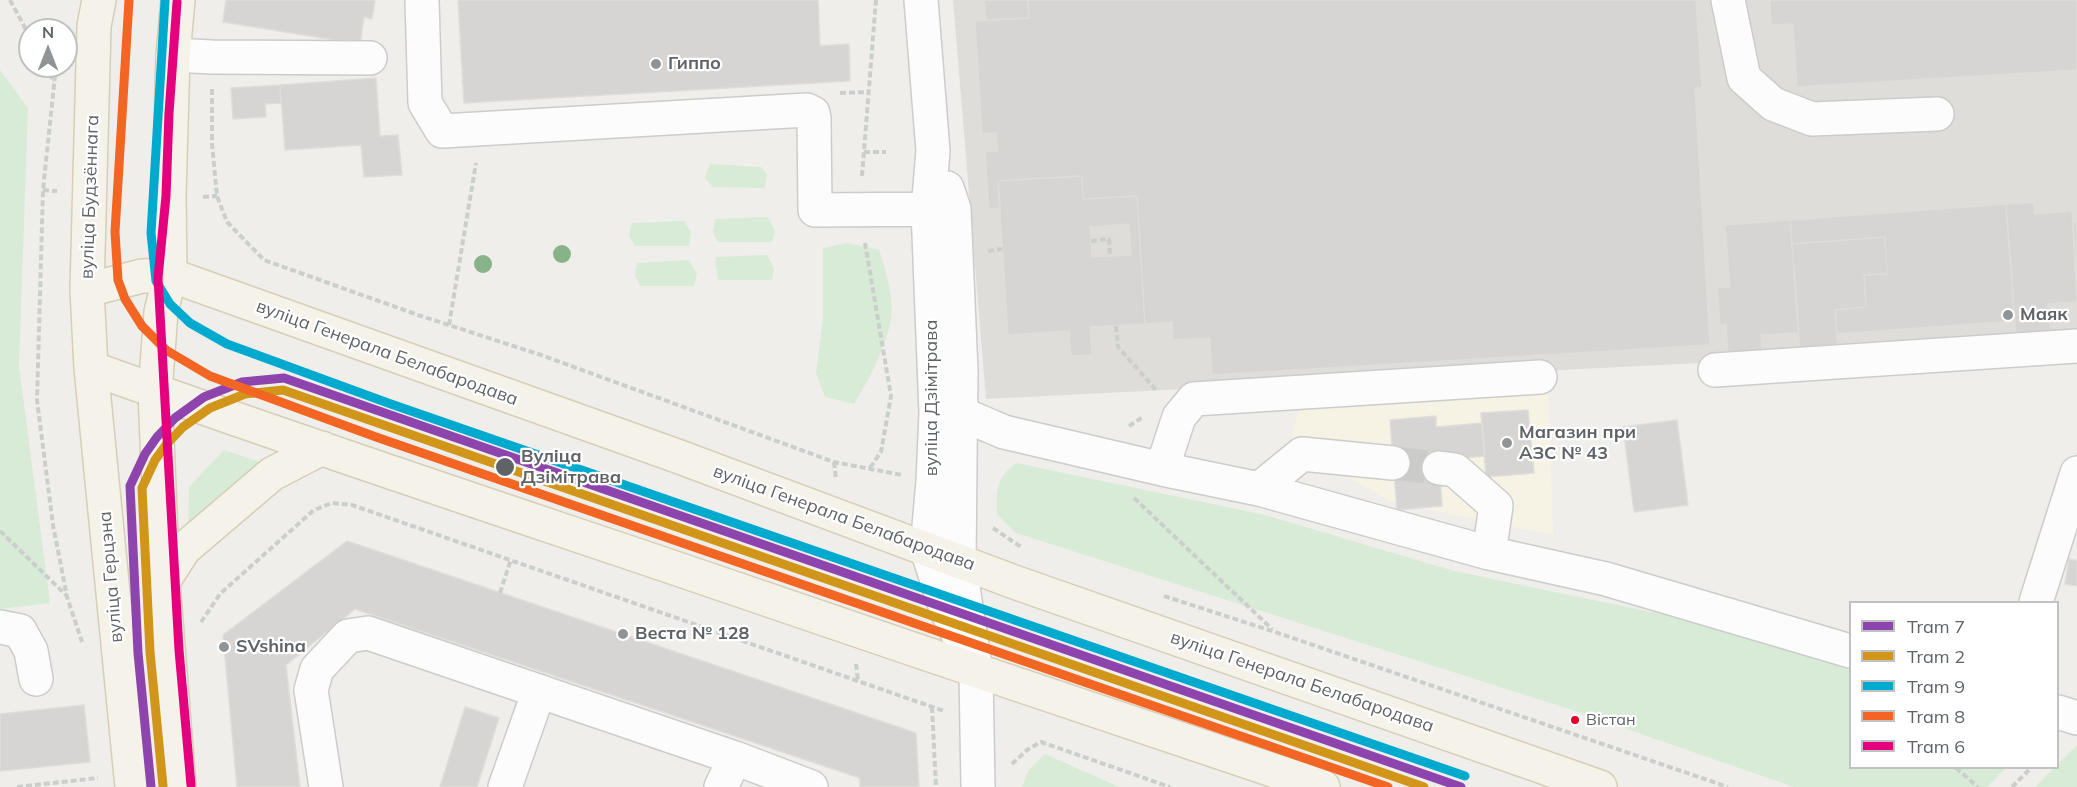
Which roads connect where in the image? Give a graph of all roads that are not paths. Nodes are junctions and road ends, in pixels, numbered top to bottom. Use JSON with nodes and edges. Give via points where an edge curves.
{"nodes":[{"id":1,"x":178,"y":0,"type":"edge"},
{"id":2,"x":422,"y":0,"type":"edge"},
{"id":3,"x":921,"y":0,"type":"edge"},
{"id":4,"x":1728,"y":0,"type":"edge"},
{"id":5,"x":94,"y":9,"type":"edge"},
{"id":6,"x":173,"y":55,"type":"junction"},
{"id":7,"x":370,"y":58,"type":"dead end"},
{"id":8,"x":1937,"y":114,"type":"dead end"},
{"id":9,"x":941,"y":209,"type":"junction"},
{"id":10,"x":170,"y":275,"type":"junction"},
{"id":11,"x":87,"y":290,"type":"junction"},
{"id":12,"x":2077,"y":346,"type":"edge"},
{"id":13,"x":91,"y":368,"type":"junction"},
{"id":14,"x":1715,"y":370,"type":"dead end"},
{"id":15,"x":1540,"y":377,"type":"dead end"},
{"id":16,"x":155,"y":392,"type":"junction"},
{"id":17,"x":962,"y":414,"type":"junction"},
{"id":18,"x":1004,"y":432,"type":"junction"},
{"id":19,"x":322,"y":448,"type":"junction"},
{"id":20,"x":961,"y":450,"type":"junction"},
{"id":21,"x":1393,"y":463,"type":"tunnel mouth"},
{"id":22,"x":1439,"y":468,"type":"tunnel mouth"},
{"id":23,"x":1162,"y":469,"type":"junction"},
{"id":24,"x":2077,"y":473,"type":"edge"},
{"id":25,"x":1259,"y":489,"type":"junction"},
{"id":26,"x":927,"y":549,"type":"junction"},
{"id":27,"x":1489,"y":554,"type":"junction"},
{"id":28,"x":959,"y":561,"type":"junction"},
{"id":29,"x":163,"y":582,"type":"junction"},
{"id":30,"x":2037,"y":601,"type":"edge"},
{"id":31,"x":0,"y":627,"type":"edge"},
{"id":32,"x":1849,"y":650,"type":"edge"},
{"id":33,"x":976,"y":672,"type":"junction"},
{"id":34,"x":36,"y":679,"type":"dead end"},
{"id":35,"x":538,"y":691,"type":"junction"},
{"id":36,"x":2059,"y":712,"type":"edge"},
{"id":37,"x":2077,"y":717,"type":"edge"},
{"id":38,"x":735,"y":758,"type":"junction"},
{"id":39,"x":118,"y":782,"type":"edge"},
{"id":40,"x":179,"y":787,"type":"edge"},
{"id":41,"x":326,"y":787,"type":"edge"},
{"id":42,"x":505,"y":787,"type":"edge"},
{"id":43,"x":721,"y":787,"type":"edge"},
{"id":44,"x":812,"y":787,"type":"edge"},
{"id":45,"x":978,"y":787,"type":"edge"},
{"id":46,"x":1323,"y":787,"type":"edge"},
{"id":47,"x":1600,"y":787,"type":"edge"}],
"edges":[{"from":1,"to":6,"type":"main road"},
{"from":2,"to":9,"type":"street","via":[[426,103],[441,131],[807,111],[813,113],[814,119],[815,210]]},
{"from":3,"to":9,"type":"street","name":"вуліца Дзімітрава"},
{"from":4,"to":8,"type":"street","via":[[1744,78],[1773,104],[1812,119]]},
{"from":5,"to":11,"type":"main road","name":"вуліца Будзённага"},
{"from":6,"to":7,"type":"street"},
{"from":6,"to":10,"type":"main road"},
{"from":9,"to":17,"type":"street","name":"вуліца Дзімітрава"},
{"from":9,"to":26,"type":"street","name":"вуліца Дзімітрава","via":[[936,413]]},
{"from":10,"to":11,"type":"main road","name":"вуліца Генерала Белабародава","via":[[142,276]]},
{"from":10,"to":16,"type":"main road","via":[[161,312]]},
{"from":10,"to":26,"type":"main road","name":"вуліца Генерала Белабародава"},
{"from":11,"to":13,"type":"main road","name":"вуліца Будзённага"},
{"from":12,"to":14,"type":"street"},
{"from":13,"to":16,"type":"main road"},
{"from":13,"to":39,"type":"main road","name":"вуліца Герцэна"},
{"from":15,"to":23,"type":"street","via":[[1194,399],[1179,417]]},
{"from":16,"to":19,"type":"main road"},
{"from":16,"to":29,"type":"main road"},
{"from":17,"to":18,"type":"street"},
{"from":17,"to":20,"type":"street","name":"вуліца Дзімітрава"},
{"from":18,"to":20,"type":"street"},
{"from":18,"to":23,"type":"street"},
{"from":19,"to":29,"type":"main road","via":[[272,474],[184,549]]},
{"from":19,"to":33,"type":"main road"},
{"from":20,"to":28,"type":"street","name":"вуліца Дзімітрава"},
{"from":21,"to":25,"type":"street","via":[[1302,454]]},
{"from":22,"to":27,"type":"street","via":[[1455,470],[1496,506]]},
{"from":23,"to":25,"type":"street"},
{"from":24,"to":30,"type":"street"},
{"from":25,"to":27,"type":"street"},
{"from":26,"to":28,"type":"main road","name":"вуліца Генерала Белабародава"},
{"from":26,"to":33,"type":"street","name":"вуліца Дзімітрава","via":[[946,609]]},
{"from":27,"to":32,"type":"street","via":[[1606,579]]},
{"from":28,"to":33,"type":"street","name":"вуліца Дзімітрава"},
{"from":28,"to":47,"type":"main road","name":"вуліца Генерала Белабародава"},
{"from":29,"to":40,"type":"main road"},
{"from":31,"to":34,"type":"street","via":[[20,631],[31,651]]},
{"from":33,"to":45,"type":"street","name":"вуліца Дзімітрава"},
{"from":33,"to":46,"type":"main road"},
{"from":35,"to":38,"type":"street"},
{"from":35,"to":41,"type":"street","via":[[368,633],[348,636],[316,669],[312,690]]},
{"from":35,"to":42,"type":"street"},
{"from":36,"to":37,"type":"street"},
{"from":38,"to":43,"type":"street"},
{"from":38,"to":44,"type":"street"}]}
